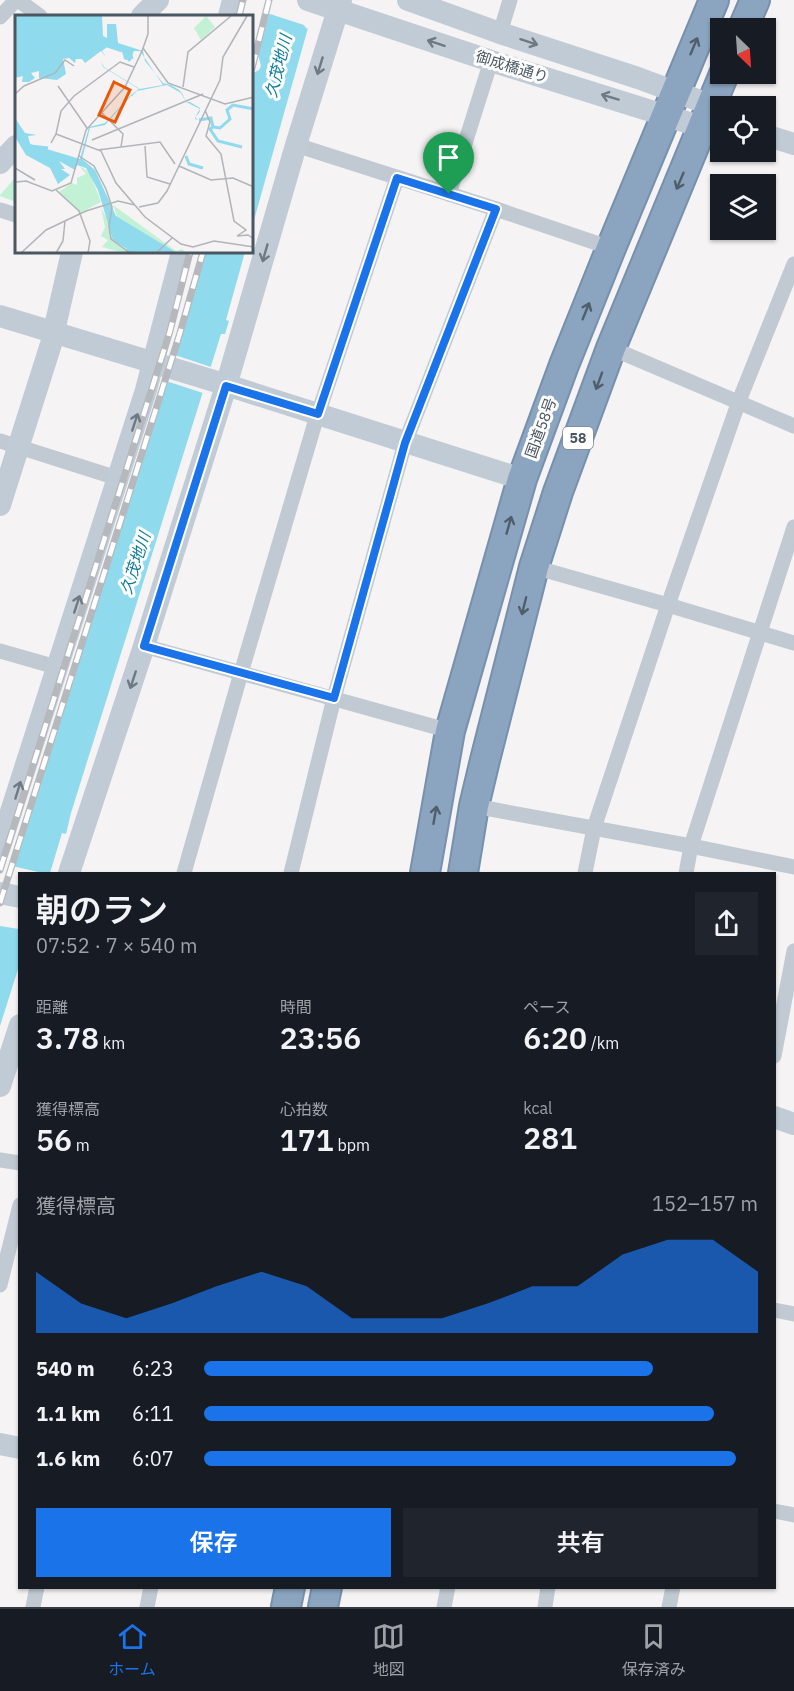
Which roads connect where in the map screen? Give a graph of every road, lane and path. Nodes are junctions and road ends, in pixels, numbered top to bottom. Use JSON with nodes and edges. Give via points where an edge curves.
{"nodes":[{"id":1,"x":17,"y":0,"type":"edge"},
{"id":2,"x":158,"y":0,"type":"edge"},
{"id":3,"x":233,"y":0,"type":"edge"},
{"id":4,"x":408,"y":0,"type":"edge"},
{"id":5,"x":510,"y":0,"type":"edge"},
{"id":6,"x":714,"y":0,"type":"edge"},
{"id":7,"x":755,"y":0,"type":"edge"},
{"id":8,"x":327,"y":4,"type":"edge"},
{"id":9,"x":39,"y":15,"type":"edge"},
{"id":10,"x":143,"y":15,"type":"edge"},
{"id":11,"x":229,"y":15,"type":"edge"},
{"id":12,"x":0,"y":17,"type":"edge"},
{"id":13,"x":747,"y":18,"type":"edge"},
{"id":14,"x":500,"y":33,"type":"junction"},
{"id":15,"x":491,"y":61,"type":"junction"},
{"id":16,"x":671,"y":104,"type":"junction"},
{"id":17,"x":710,"y":117,"type":"edge"},
{"id":18,"x":710,"y":125,"type":"edge"},
{"id":19,"x":776,"y":138,"type":"edge"},
{"id":20,"x":794,"y":144,"type":"edge"},
{"id":21,"x":296,"y":145,"type":"junction"},
{"id":22,"x":15,"y":147,"type":"edge"},
{"id":23,"x":0,"y":163,"type":"edge"},
{"id":24,"x":397,"y":178,"type":"junction"},
{"id":25,"x":449,"y":194,"type":"junction"},
{"id":26,"x":496,"y":209,"type":"junction"},
{"id":27,"x":0,"y":210,"type":"edge"},
{"id":28,"x":15,"y":215,"type":"edge"},
{"id":29,"x":611,"y":248,"type":"junction"},
{"id":30,"x":72,"y":254,"type":"edge"},
{"id":31,"x":182,"y":254,"type":"edge"},
{"id":32,"x":794,"y":264,"type":"edge"},
{"id":33,"x":0,"y":316,"type":"edge"},
{"id":34,"x":54,"y":332,"type":"junction"},
{"id":35,"x":611,"y":348,"type":"junction"},
{"id":36,"x":160,"y":365,"type":"junction"},
{"id":37,"x":220,"y":384,"type":"junction"},
{"id":38,"x":739,"y":401,"type":"junction"},
{"id":39,"x":318,"y":414,"type":"junction"},
{"id":40,"x":794,"y":426,"type":"edge"},
{"id":41,"x":405,"y":443,"type":"junction"},
{"id":42,"x":9,"y":444,"type":"edge"},
{"id":43,"x":117,"y":478,"type":"junction"},
{"id":44,"x":522,"y":479,"type":"junction"},
{"id":45,"x":0,"y":505,"type":"edge"},
{"id":46,"x":794,"y":527,"type":"edge"},
{"id":47,"x":534,"y":567,"type":"junction"},
{"id":48,"x":668,"y":605,"type":"junction"},
{"id":49,"x":760,"y":633,"type":"junction"},
{"id":50,"x":794,"y":643,"type":"edge"},
{"id":51,"x":144,"y":646,"type":"junction"},
{"id":52,"x":0,"y":651,"type":"edge"},
{"id":53,"x":56,"y":667,"type":"junction"},
{"id":54,"x":241,"y":673,"type":"junction"},
{"id":55,"x":334,"y":698,"type":"junction"},
{"id":56,"x":450,"y":731,"type":"junction"},
{"id":57,"x":474,"y":806,"type":"junction"},
{"id":58,"x":594,"y":828,"type":"junction"},
{"id":59,"x":0,"y":846,"type":"edge"},
{"id":60,"x":691,"y":846,"type":"junction"},
{"id":61,"x":794,"y":867,"type":"edge"},
{"id":62,"x":69,"y":872,"type":"edge"},
{"id":63,"x":184,"y":872,"type":"edge"},
{"id":64,"x":291,"y":872,"type":"edge"},
{"id":65,"x":425,"y":872,"type":"edge"},
{"id":66,"x":463,"y":872,"type":"edge"},
{"id":67,"x":585,"y":872,"type":"edge"},
{"id":68,"x":686,"y":872,"type":"edge"},
{"id":69,"x":794,"y":951,"type":"edge"},
{"id":70,"x":18,"y":1031,"type":"edge"},
{"id":71,"x":776,"y":1046,"type":"edge"},
{"id":72,"x":0,"y":1086,"type":"edge"},
{"id":73,"x":776,"y":1118,"type":"edge"},
{"id":74,"x":794,"y":1125,"type":"edge"},
{"id":75,"x":0,"y":1160,"type":"edge"},
{"id":76,"x":18,"y":1163,"type":"edge"},
{"id":77,"x":18,"y":1213,"type":"edge"},
{"id":78,"x":0,"y":1285,"type":"edge"},
{"id":79,"x":776,"y":1310,"type":"edge"},
{"id":80,"x":794,"y":1314,"type":"edge"},
{"id":81,"x":0,"y":1444,"type":"edge"},
{"id":82,"x":18,"y":1448,"type":"edge"},
{"id":83,"x":776,"y":1511,"type":"edge"},
{"id":84,"x":794,"y":1515,"type":"edge"},
{"id":85,"x":37,"y":1589,"type":"edge"},
{"id":86,"x":151,"y":1589,"type":"edge"},
{"id":87,"x":290,"y":1589,"type":"edge"},
{"id":88,"x":327,"y":1589,"type":"edge"},
{"id":89,"x":448,"y":1589,"type":"edge"},
{"id":90,"x":548,"y":1589,"type":"edge"},
{"id":91,"x":673,"y":1589,"type":"edge"},
{"id":92,"x":33,"y":1607,"type":"edge"},
{"id":93,"x":147,"y":1607,"type":"edge"},
{"id":94,"x":286,"y":1607,"type":"edge"},
{"id":95,"x":323,"y":1607,"type":"edge"},
{"id":96,"x":444,"y":1607,"type":"edge"},
{"id":97,"x":544,"y":1607,"type":"edge"},
{"id":98,"x":669,"y":1607,"type":"edge"}],
"edges":[{"from":1,"to":9,"type":"street"},
{"from":1,"to":12,"type":"street"},
{"from":2,"to":10,"type":"street"},
{"from":3,"to":11,"type":"street"},
{"from":4,"to":14,"type":"street","name":"御成橋通り"},
{"from":5,"to":14,"type":"street"},
{"from":16,"to":6,"type":"highway","name":"国道58号","number":"58","one_way":true},
{"from":7,"to":13,"type":"highway"},
{"from":15,"to":8,"type":"street","name":"御成橋通り","one_way":true},
{"from":8,"to":21,"type":"street","one_way":true},
{"from":14,"to":16,"type":"street","name":"御成橋通り","one_way":true,"via":[[638,78]]},
{"from":16,"to":15,"type":"street","name":"御成橋通り","one_way":true},
{"from":15,"to":25,"type":"street"},
{"from":16,"to":17,"type":"street","name":"御成橋通り"},
{"from":16,"to":29,"type":"highway","name":"国道58号","number":"58"},
{"from":18,"to":35,"type":"highway","number":"58","one_way":true},
{"from":19,"to":20,"type":"street"},
{"from":21,"to":24,"type":"street"},
{"from":21,"to":37,"type":"street","one_way":true},
{"from":22,"to":23,"type":"street"},
{"from":24,"to":25,"type":"street"},
{"from":24,"to":39,"type":"street"},
{"from":25,"to":26,"type":"street"},
{"from":26,"to":29,"type":"street"},
{"from":26,"to":41,"type":"street"},
{"from":27,"to":28,"type":"street"},
{"from":44,"to":29,"type":"highway","name":"国道58号","number":"58","one_way":true},
{"from":30,"to":34,"type":"street"},
{"from":31,"to":36,"type":"street"},
{"from":32,"to":38,"type":"street"},
{"from":33,"to":34,"type":"street"},
{"from":34,"to":36,"type":"street"},
{"from":34,"to":42,"type":"street"},
{"from":35,"to":38,"type":"street"},
{"from":35,"to":47,"type":"highway","number":"58","one_way":true},
{"from":36,"to":37,"type":"street"},
{"from":43,"to":36,"type":"street","one_way":true},
{"from":37,"to":39,"type":"street"},
{"from":37,"to":51,"type":"street"},
{"from":38,"to":40,"type":"street"},
{"from":38,"to":48,"type":"street"},
{"from":39,"to":41,"type":"street"},
{"from":39,"to":54,"type":"street"},
{"from":41,"to":44,"type":"street"},
{"from":41,"to":55,"type":"street"},
{"from":42,"to":43,"type":"street"},
{"from":42,"to":45,"type":"street"},
{"from":53,"to":43,"type":"street","one_way":true},
{"from":56,"to":44,"type":"highway","name":"国道58号","number":"58","one_way":true},
{"from":46,"to":49,"type":"street"},
{"from":47,"to":48,"type":"street"},
{"from":47,"to":57,"type":"highway","number":"58","one_way":true},
{"from":48,"to":49,"type":"street"},
{"from":48,"to":58,"type":"street"},
{"from":49,"to":50,"type":"street"},
{"from":49,"to":60,"type":"street"},
{"from":51,"to":54,"type":"street"},
{"from":51,"to":62,"type":"street","one_way":true},
{"from":52,"to":53,"type":"street"},
{"from":59,"to":53,"type":"street","one_way":true},
{"from":54,"to":55,"type":"street"},
{"from":54,"to":63,"type":"street"},
{"from":55,"to":56,"type":"street"},
{"from":55,"to":64,"type":"street"},
{"from":65,"to":56,"type":"highway","name":"国道58号","number":"58","one_way":true},
{"from":57,"to":58,"type":"street"},
{"from":57,"to":66,"type":"highway","number":"58"},
{"from":58,"to":60,"type":"street"},
{"from":58,"to":67,"type":"street"},
{"from":60,"to":61,"type":"street"},
{"from":60,"to":68,"type":"street"},
{"from":69,"to":71,"type":"street"},
{"from":70,"to":72,"type":"street"},
{"from":73,"to":74,"type":"street"},
{"from":75,"to":76,"type":"street"},
{"from":77,"to":78,"type":"street"},
{"from":79,"to":80,"type":"street"},
{"from":81,"to":82,"type":"street"},
{"from":83,"to":84,"type":"street"},
{"from":85,"to":92,"type":"street"},
{"from":86,"to":93,"type":"street"},
{"from":87,"to":94,"type":"highway"},
{"from":88,"to":95,"type":"highway"},
{"from":89,"to":96,"type":"street"},
{"from":90,"to":97,"type":"street"},
{"from":91,"to":98,"type":"street"}]}
